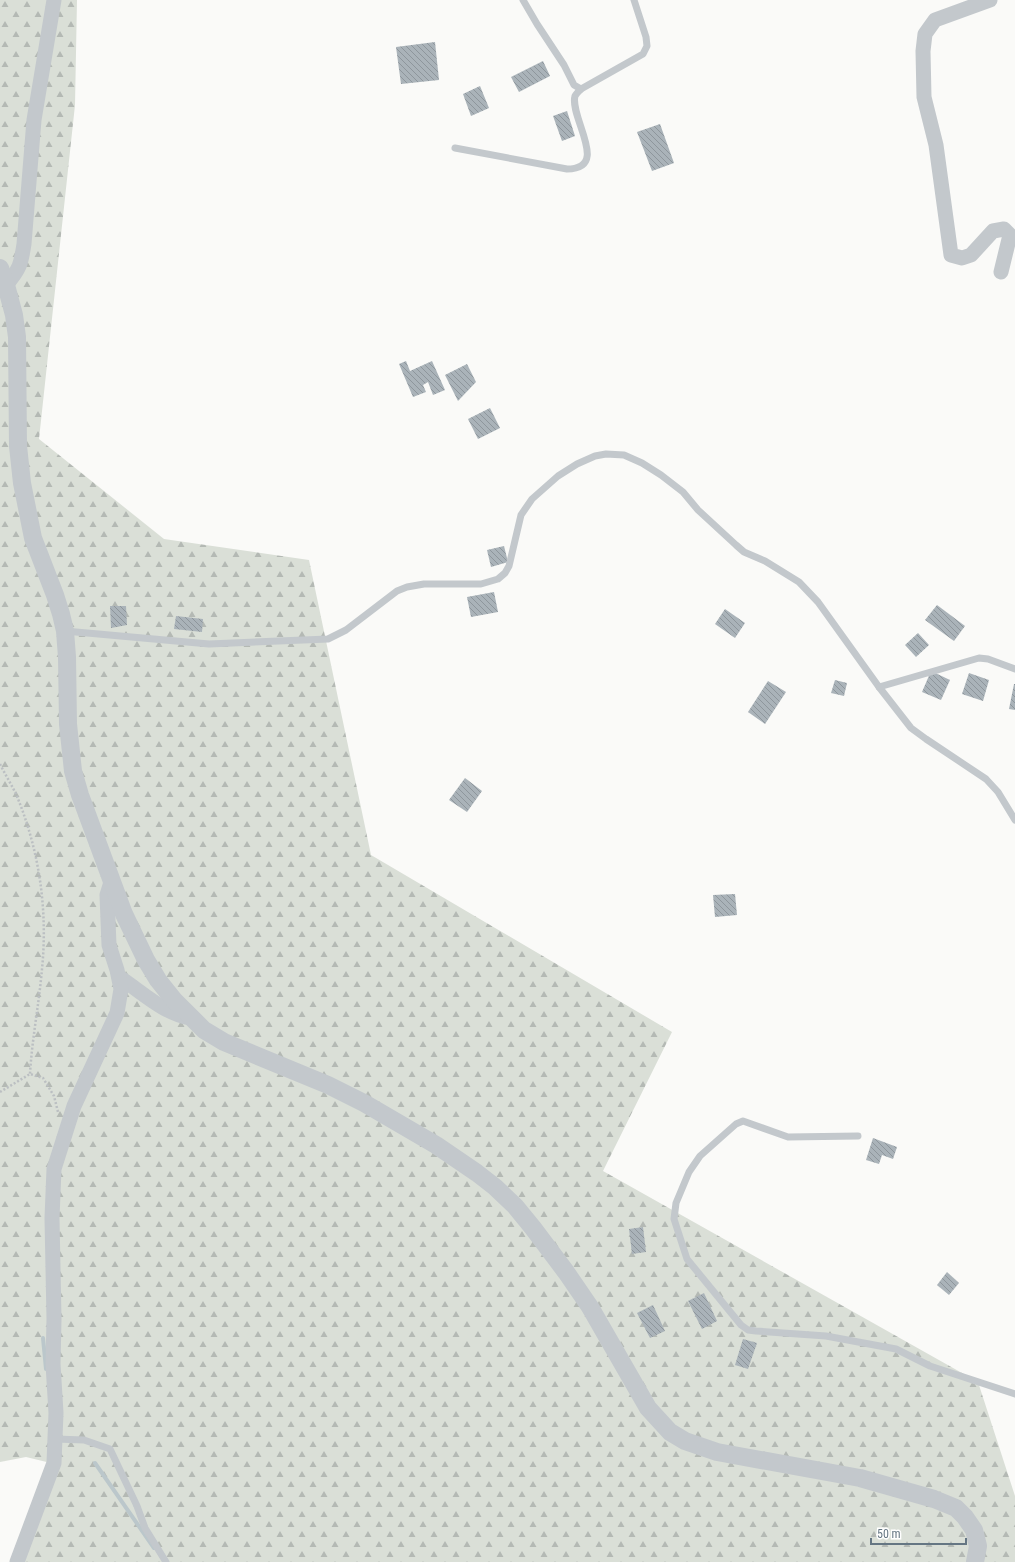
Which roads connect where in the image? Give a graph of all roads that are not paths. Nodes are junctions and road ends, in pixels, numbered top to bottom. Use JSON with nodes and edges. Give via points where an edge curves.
{"nodes":[{"id":1,"x":54,"y":0,"type":"edge"},
{"id":2,"x":523,"y":0,"type":"edge"},
{"id":3,"x":634,"y":0,"type":"edge"},
{"id":4,"x":990,"y":0,"type":"edge"},
{"id":5,"x":581,"y":88,"type":"junction"},
{"id":6,"x":455,"y":148,"type":"dead end"},
{"id":7,"x":0,"y":268,"type":"edge"},
{"id":8,"x":1001,"y":272,"type":"dead end"},
{"id":9,"x":6,"y":285,"type":"junction"},
{"id":10,"x":64,"y":631,"type":"junction"},
{"id":11,"x":1015,"y":669,"type":"edge"},
{"id":12,"x":879,"y":687,"type":"junction"},
{"id":13,"x":1015,"y":820,"type":"edge"},
{"id":14,"x":112,"y":879,"type":"junction"},
{"id":15,"x":119,"y":977,"type":"junction"},
{"id":16,"x":190,"y":1018,"type":"junction"},
{"id":17,"x":858,"y":1136,"type":"dead end"},
{"id":18,"x":1015,"y":1394,"type":"edge"},
{"id":19,"x":55,"y":1439,"type":"junction"},
{"id":20,"x":17,"y":1562,"type":"edge"},
{"id":21,"x":166,"y":1562,"type":"edge"},
{"id":22,"x":975,"y":1562,"type":"edge"}],
"edges":[{"from":1,"to":9,"type":"street","via":[[34,120],[21,264]]},
{"from":2,"to":5,"type":"lane","via":[[574,85]]},
{"from":3,"to":5,"type":"lane","via":[[646,37],[647,46],[643,54]]},
{"from":4,"to":8,"type":"street","via":[[935,20],[925,34],[924,98],[936,145],[951,255],[962,258],[971,255],[993,231],[1004,229],[1010,235]]},
{"from":5,"to":6,"type":"lane","via":[[574,105],[588,150],[588,158],[576,169]]},
{"from":7,"to":9,"type":"street"},
{"from":9,"to":10,"type":"street","via":[[17,337],[18,446],[22,483],[33,538],[55,595]]},
{"from":10,"to":12,"type":"lane","via":[[209,644],[328,639],[346,630],[397,591],[407,587],[424,584],[482,584],[498,578],[509,566],[521,515],[532,499],[558,476],[577,464],[595,456],[616,454],[634,459],[661,475],[683,492],[698,510],[744,552],[766,561],[799,582],[818,602]]},
{"from":10,"to":14,"type":"street","via":[[73,771]]},
{"from":11,"to":12,"type":"lane","via":[[979,658]]},
{"from":12,"to":13,"type":"lane","via":[[911,728],[986,779]]},
{"from":14,"to":15,"type":"street","via":[[107,895],[110,945]]},
{"from":14,"to":16,"type":"street","via":[[124,914],[146,960],[158,980]]},
{"from":15,"to":16,"type":"street","via":[[166,1010]]},
{"from":15,"to":19,"type":"street","via":[[121,989],[117,1014],[74,1106],[54,1170],[52,1272]]},
{"from":16,"to":22,"type":"street","via":[[224,1042],[364,1102],[436,1146],[495,1187],[533,1228],[566,1272],[590,1307],[648,1408],[670,1432],[685,1441],[717,1452],[860,1478],[934,1499],[956,1508],[974,1530],[978,1546]]},
{"from":17,"to":18,"type":"lane","via":[[788,1137],[743,1121],[736,1124],[700,1156],[689,1172],[676,1202],[674,1219],[687,1259],[741,1325],[748,1330],[826,1336],[896,1349],[930,1366]]},
{"from":19,"to":20,"type":"street","via":[[54,1463]]},
{"from":19,"to":21,"type":"lane","via":[[84,1440],[110,1450],[145,1528]]}]}
